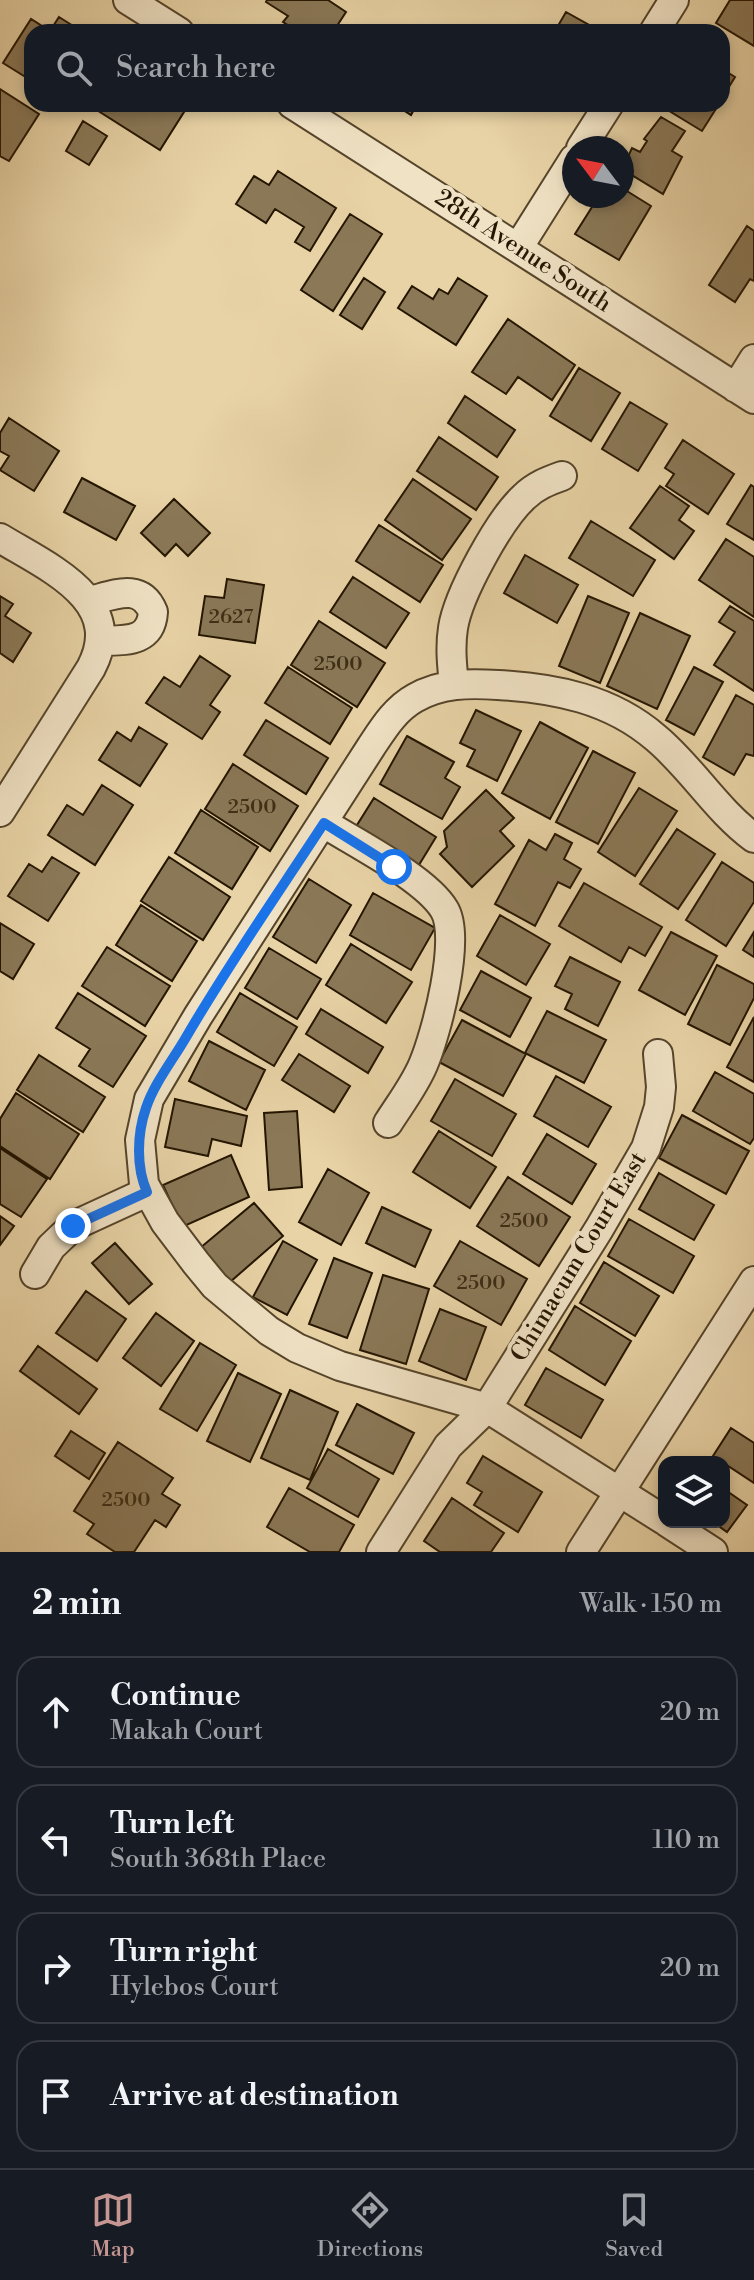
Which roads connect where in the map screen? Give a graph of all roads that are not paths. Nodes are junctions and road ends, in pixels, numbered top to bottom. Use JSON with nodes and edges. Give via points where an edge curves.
{"nodes":[{"id":1,"x":128,"y":0,"type":"edge"},
{"id":2,"x":674,"y":0,"type":"edge"},
{"id":3,"x":166,"y":24,"type":"edge"},
{"id":4,"x":659,"y":24,"type":"edge"},
{"id":5,"x":305,"y":112,"type":"edge"},
{"id":6,"x":604,"y":112,"type":"edge"},
{"id":7,"x":589,"y":136,"type":"edge"},
{"id":8,"x":562,"y":178,"type":"edge"},
{"id":9,"x":518,"y":248,"type":"junction"},
{"id":10,"x":754,"y":359,"type":"edge"},
{"id":11,"x":745,"y":393,"type":"edge"},
{"id":12,"x":562,"y":476,"type":"dead end"},
{"id":13,"x":0,"y":538,"type":"edge"},
{"id":14,"x":454,"y":685,"type":"junction"},
{"id":15,"x":0,"y":812,"type":"edge"},
{"id":16,"x":324,"y":823,"type":"junction"},
{"id":17,"x":751,"y":829,"type":"edge"},
{"id":18,"x":658,"y":1054,"type":"dead end"},
{"id":19,"x":388,"y":1123,"type":"dead end"},
{"id":20,"x":147,"y":1192,"type":"junction"},
{"id":21,"x":35,"y":1274,"type":"dead end"},
{"id":22,"x":754,"y":1281,"type":"edge"},
{"id":23,"x":487,"y":1408,"type":"junction"},
{"id":24,"x":620,"y":1492,"type":"junction"},
{"id":25,"x":658,"y":1516,"type":"edge"},
{"id":26,"x":676,"y":1528,"type":"edge"},
{"id":27,"x":381,"y":1552,"type":"edge"},
{"id":28,"x":581,"y":1552,"type":"edge"},
{"id":29,"x":713,"y":1552,"type":"edge"}],
"edges":[{"from":1,"to":3,"type":"street"},
{"from":2,"to":4,"type":"street"},
{"from":5,"to":9,"type":"street","name":"28th Avenue South"},
{"from":6,"to":7,"type":"street"},
{"from":8,"to":9,"type":"street"},
{"from":9,"to":11,"type":"street","name":"28th Avenue South"},
{"from":10,"to":11,"type":"street"},
{"from":12,"to":14,"type":"street","via":[[523,498],[472,574],[453,626]]},
{"from":13,"to":15,"type":"street","via":[[64,579],[96,619],[91,668]]},
{"from":14,"to":16,"type":"street","via":[[424,693],[397,712]]},
{"from":14,"to":17,"type":"street","via":[[558,690],[619,713],[666,747],[714,802]]},
{"from":16,"to":19,"type":"street","via":[[429,891],[449,922],[450,954],[431,1042]]},
{"from":16,"to":20,"type":"street","via":[[149,1099],[140,1150]]},
{"from":18,"to":23,"type":"street","name":"Chimacum Court East","via":[[659,1107],[646,1148]]},
{"from":20,"to":21,"type":"street","via":[[73,1226],[51,1247]]},
{"from":20,"to":23,"type":"street","via":[[215,1286],[284,1341],[340,1366]]},
{"from":22,"to":24,"type":"street"},
{"from":23,"to":24,"type":"street"},
{"from":23,"to":27,"type":"street","name":"Chimacum Court East","via":[[448,1446]]},
{"from":24,"to":25,"type":"street"},
{"from":24,"to":28,"type":"street"},
{"from":26,"to":29,"type":"street"}]}
